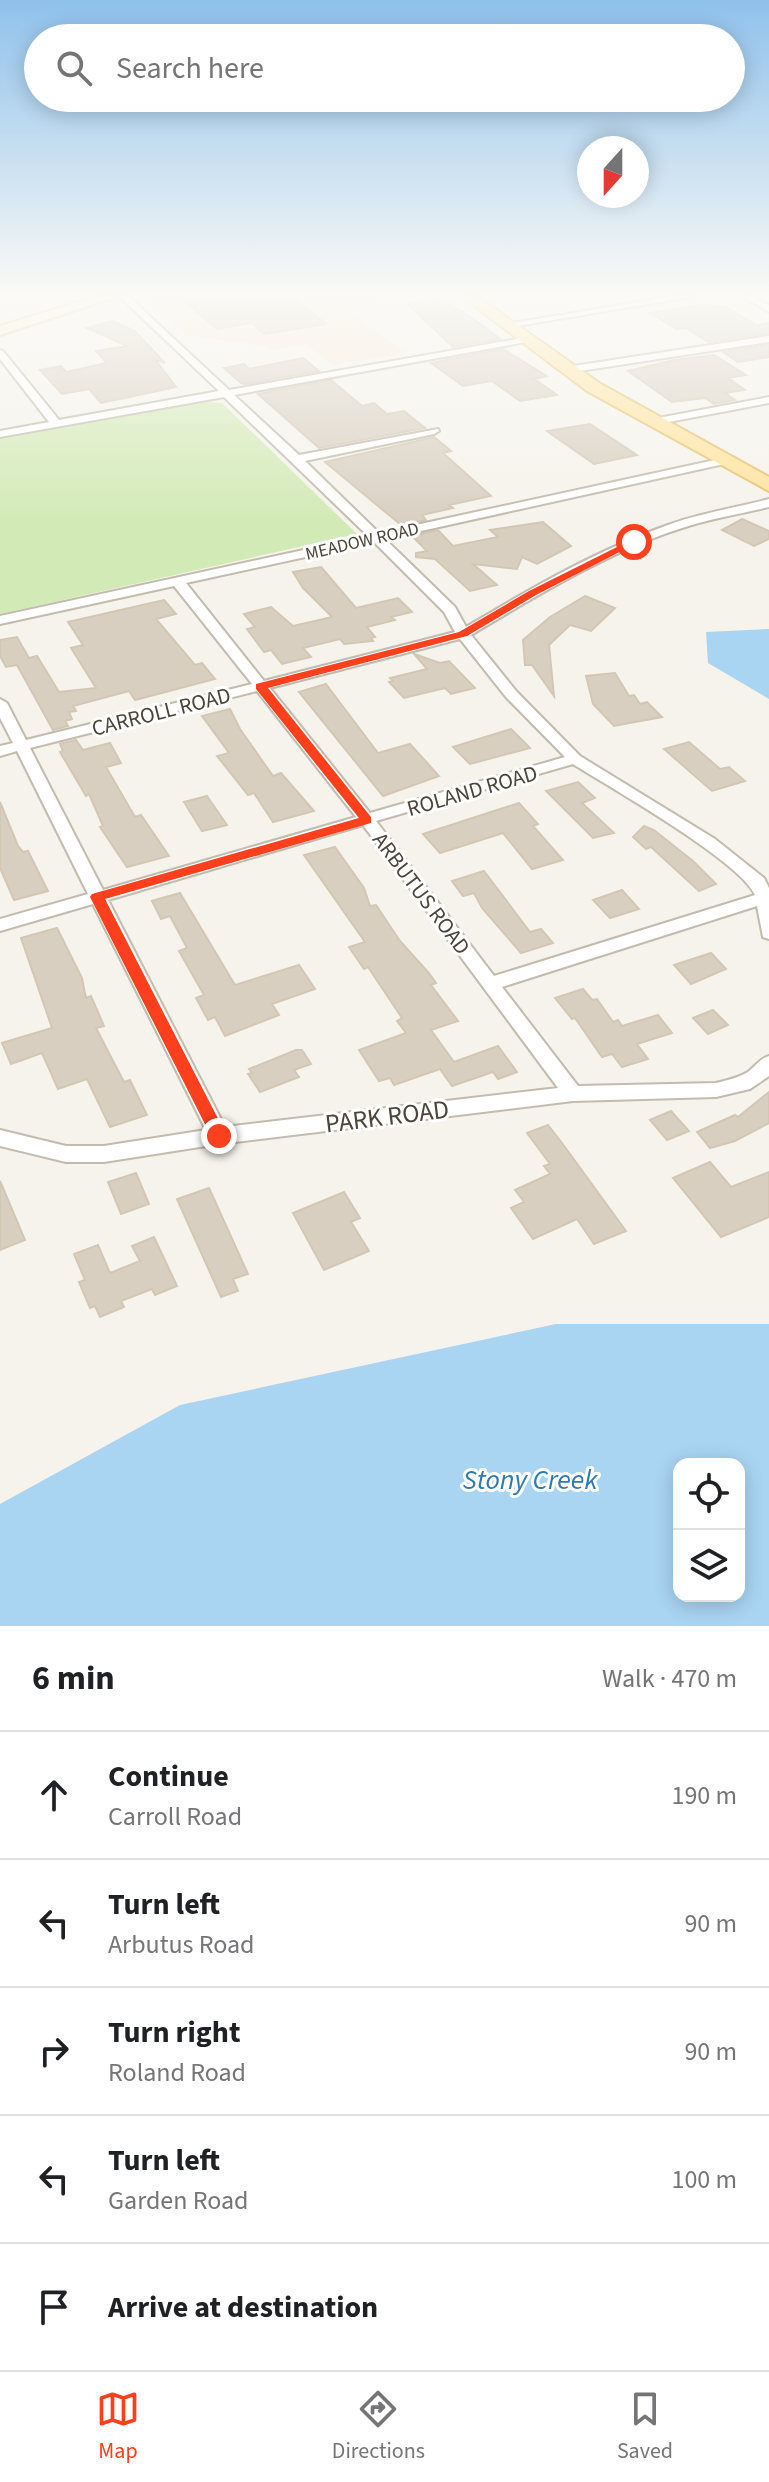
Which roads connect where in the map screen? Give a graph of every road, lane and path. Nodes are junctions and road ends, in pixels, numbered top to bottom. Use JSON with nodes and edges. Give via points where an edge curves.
{"nodes":[{"id":1,"x":15,"y":372,"type":"edge"},
{"id":2,"x":203,"y":372,"type":"edge"},
{"id":3,"x":343,"y":372,"type":"edge"},
{"id":4,"x":570,"y":372,"type":"edge"},
{"id":5,"x":225,"y":393,"type":"junction"},
{"id":6,"x":768,"y":401,"type":"edge"},
{"id":7,"x":653,"y":422,"type":"junction"},
{"id":8,"x":56,"y":424,"type":"junction"},
{"id":9,"x":434,"y":431,"type":"dead end"},
{"id":10,"x":0,"y":434,"type":"edge"},
{"id":11,"x":297,"y":459,"type":"junction"},
{"id":12,"x":724,"y":461,"type":"junction"},
{"id":13,"x":769,"y":485,"type":"edge"},
{"id":14,"x":769,"y":503,"type":"edge"},
{"id":15,"x":377,"y":537,"type":"junction"},
{"id":16,"x":178,"y":582,"type":"junction"},
{"id":17,"x":0,"y":620,"type":"edge"},
{"id":18,"x":463,"y":634,"type":"junction"},
{"id":19,"x":260,"y":686,"type":"junction"},
{"id":20,"x":0,"y":703,"type":"edge"},
{"id":21,"x":22,"y":745,"type":"junction"},
{"id":22,"x":0,"y":751,"type":"edge"},
{"id":23,"x":575,"y":759,"type":"junction"},
{"id":24,"x":367,"y":820,"type":"junction"},
{"id":25,"x":97,"y":897,"type":"junction"},
{"id":26,"x":765,"y":898,"type":"junction"},
{"id":27,"x":0,"y":925,"type":"edge"},
{"id":28,"x":769,"y":933,"type":"edge"},
{"id":29,"x":491,"y":984,"type":"junction"},
{"id":30,"x":769,"y":1063,"type":"edge"},
{"id":31,"x":573,"y":1094,"type":"junction"},
{"id":32,"x":219,"y":1136,"type":"junction"},
{"id":33,"x":0,"y":1138,"type":"edge"}],
"edges":[{"from":1,"to":8,"type":"street"},
{"from":2,"to":5,"type":"street"},
{"from":3,"to":5,"type":"street"},
{"from":4,"to":7,"type":"main road"},
{"from":5,"to":8,"type":"street"},
{"from":5,"to":11,"type":"street"},
{"from":6,"to":7,"type":"street"},
{"from":7,"to":12,"type":"main road"},
{"from":8,"to":10,"type":"street"},
{"from":9,"to":11,"type":"street"},
{"from":11,"to":15,"type":"street"},
{"from":12,"to":13,"type":"main road"},
{"from":12,"to":15,"type":"street","name":"MEADOW ROAD"},
{"from":14,"to":18,"type":"street","name":"CARROLL ROAD","via":[[675,526],[617,549]]},
{"from":15,"to":16,"type":"street","name":"MEADOW ROAD"},
{"from":15,"to":18,"type":"street","via":[[450,610]]},
{"from":16,"to":17,"type":"street","name":"MEADOW ROAD"},
{"from":16,"to":19,"type":"street","name":"ARBUTUS ROAD"},
{"from":18,"to":19,"type":"street","name":"CARROLL ROAD"},
{"from":18,"to":23,"type":"street","via":[[511,694]]},
{"from":19,"to":21,"type":"street","name":"CARROLL ROAD"},
{"from":19,"to":24,"type":"street","name":"ARBUTUS ROAD"},
{"from":20,"to":21,"type":"street"},
{"from":21,"to":22,"type":"street","name":"CARROLL ROAD"},
{"from":21,"to":25,"type":"street"},
{"from":23,"to":24,"type":"street","name":"ROLAND ROAD"},
{"from":23,"to":26,"type":"street","via":[[709,843],[758,882]]},
{"from":24,"to":25,"type":"street","name":"ROLAND ROAD"},
{"from":24,"to":29,"type":"street","name":"ARBUTUS ROAD"},
{"from":25,"to":27,"type":"street","name":"ROLAND ROAD"},
{"from":25,"to":32,"type":"street"},
{"from":26,"to":28,"type":"street"},
{"from":26,"to":29,"type":"street"},
{"from":29,"to":31,"type":"street","name":"ARBUTUS ROAD"},
{"from":30,"to":31,"type":"street","name":"PARK ROAD","via":[[743,1084],[716,1090]]},
{"from":31,"to":32,"type":"street","name":"PARK ROAD"},
{"from":32,"to":33,"type":"street","name":"PARK ROAD","via":[[104,1154],[66,1154]]}]}
